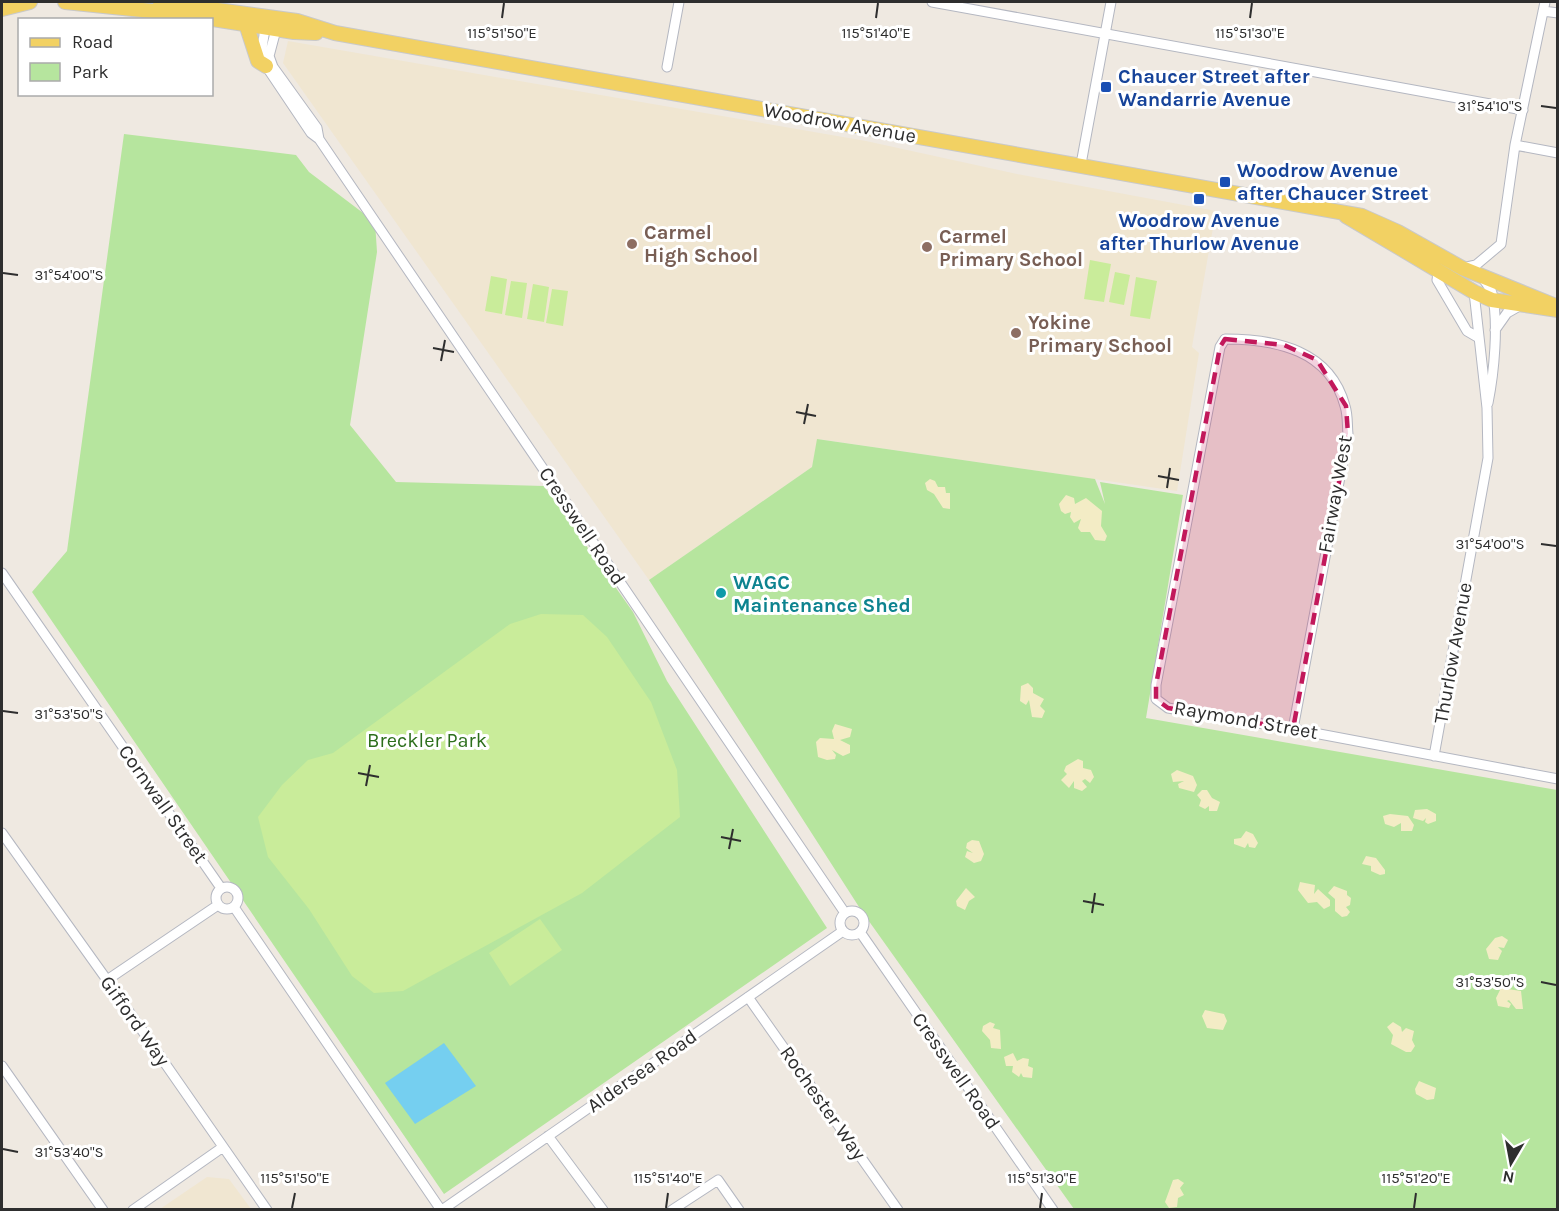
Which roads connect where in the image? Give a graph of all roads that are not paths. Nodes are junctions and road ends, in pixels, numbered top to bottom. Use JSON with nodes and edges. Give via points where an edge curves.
{"nodes":[{"id":1,"x":30,"y":2,"type":"edge"},
{"id":2,"x":65,"y":2,"type":"edge"},
{"id":3,"x":679,"y":2,"type":"edge"},
{"id":4,"x":932,"y":2,"type":"edge"},
{"id":5,"x":1111,"y":2,"type":"edge"},
{"id":6,"x":187,"y":3,"type":"edge"},
{"id":7,"x":162,"y":4,"type":"edge"},
{"id":8,"x":148,"y":6,"type":"edge"},
{"id":9,"x":1544,"y":6,"type":"edge"},
{"id":10,"x":2,"y":9,"type":"edge"},
{"id":11,"x":1557,"y":13,"type":"edge"},
{"id":12,"x":272,"y":23,"type":"junction"},
{"id":13,"x":246,"y":24,"type":"junction"},
{"id":14,"x":1105,"y":32,"type":"junction"},
{"id":15,"x":266,"y":66,"type":"junction"},
{"id":16,"x":667,"y":67,"type":"dead end"},
{"id":17,"x":1522,"y":110,"type":"junction"},
{"id":18,"x":319,"y":140,"type":"junction"},
{"id":19,"x":1515,"y":145,"type":"junction"},
{"id":20,"x":1557,"y":153,"type":"edge"},
{"id":21,"x":1081,"y":164,"type":"junction"},
{"id":22,"x":1344,"y":214,"type":"junction"},
{"id":23,"x":1462,"y":268,"type":"junction"},
{"id":24,"x":1438,"y":273,"type":"junction"},
{"id":25,"x":1482,"y":277,"type":"junction"},
{"id":26,"x":1474,"y":292,"type":"junction"},
{"id":27,"x":1492,"y":300,"type":"junction"},
{"id":28,"x":1521,"y":306,"type":"junction"},
{"id":29,"x":1557,"y":308,"type":"edge"},
{"id":30,"x":1493,"y":333,"type":"junction"},
{"id":31,"x":1479,"y":338,"type":"junction"},
{"id":32,"x":1226,"y":339,"type":"joint"},
{"id":33,"x":1487,"y":408,"type":"junction"},
{"id":34,"x":3,"y":577,"type":"edge"},
{"id":35,"x":1293,"y":729,"type":"junction"},
{"id":36,"x":1434,"y":756,"type":"junction"},
{"id":37,"x":1557,"y":779,"type":"edge"},
{"id":38,"x":2,"y":833,"type":"edge"},
{"id":39,"x":221,"y":888,"type":"junction"},
{"id":40,"x":218,"y":904,"type":"junction"},
{"id":41,"x":234,"y":907,"type":"junction"},
{"id":42,"x":844,"y":913,"type":"junction"},
{"id":43,"x":843,"y":932,"type":"junction"},
{"id":44,"x":860,"y":932,"type":"junction"},
{"id":45,"x":107,"y":980,"type":"junction"},
{"id":46,"x":748,"y":997,"type":"junction"},
{"id":47,"x":2,"y":1066,"type":"edge"},
{"id":48,"x":548,"y":1136,"type":"junction"},
{"id":49,"x":223,"y":1147,"type":"junction"},
{"id":50,"x":103,"y":1209,"type":"edge"},
{"id":51,"x":133,"y":1209,"type":"edge"},
{"id":52,"x":267,"y":1209,"type":"edge"},
{"id":53,"x":442,"y":1209,"type":"edge"},
{"id":54,"x":603,"y":1209,"type":"edge"},
{"id":55,"x":672,"y":1209,"type":"edge"},
{"id":56,"x":739,"y":1209,"type":"edge"},
{"id":57,"x":898,"y":1209,"type":"edge"},
{"id":58,"x":1053,"y":1209,"type":"edge"}],
"edges":[{"from":1,"to":10,"type":"main road"},
{"from":2,"to":8,"type":"main road","name":"Woodrow Avenue"},
{"from":3,"to":16,"type":"street"},
{"from":4,"to":14,"type":"street"},
{"from":5,"to":14,"type":"street"},
{"from":6,"to":7,"type":"main road","name":"Woodrow Avenue"},
{"from":6,"to":12,"type":"main road","name":"Woodrow Avenue"},
{"from":7,"to":8,"type":"main road","name":"Woodrow Avenue"},
{"from":7,"to":13,"type":"main road","name":"Woodrow Avenue"},
{"from":9,"to":11,"type":"street"},
{"from":9,"to":17,"type":"street"},
{"from":12,"to":13,"type":"main road","name":"Woodrow Avenue"},
{"from":12,"to":15,"type":"street","name":"Cresswell Road","via":[[262,48]]},
{"from":12,"to":18,"type":"street","name":"Cresswell Road","via":[[269,56],[273,68],[317,128]]},
{"from":12,"to":21,"type":"main road","name":"Woodrow Avenue"},
{"from":13,"to":15,"type":"main road","via":[[258,61]]},
{"from":14,"to":17,"type":"street"},
{"from":14,"to":21,"type":"street"},
{"from":15,"to":18,"type":"street","name":"Cresswell Road"},
{"from":17,"to":19,"type":"street"},
{"from":18,"to":42,"type":"street","name":"Cresswell Road"},
{"from":19,"to":20,"type":"street"},
{"from":19,"to":23,"type":"street","via":[[1501,244],[1476,265]]},
{"from":21,"to":22,"type":"main road","name":"Woodrow Avenue"},
{"from":22,"to":23,"type":"main road","name":"Woodrow Avenue","via":[[1376,221]]},
{"from":22,"to":24,"type":"main road","name":"Woodrow Avenue"},
{"from":23,"to":25,"type":"main road","name":"Woodrow Avenue"},
{"from":24,"to":26,"type":"main road","name":"Woodrow Avenue"},
{"from":24,"to":31,"type":"street","via":[[1437,280],[1467,331]]},
{"from":25,"to":27,"type":"street","name":"Thurlow Avenue","via":[[1492,292]]},
{"from":25,"to":29,"type":"main road","name":"Woodrow Avenue"},
{"from":26,"to":27,"type":"main road","name":"Woodrow Avenue"},
{"from":26,"to":31,"type":"street","name":"Thurlow Avenue"},
{"from":27,"to":28,"type":"main road","name":"Woodrow Avenue"},
{"from":27,"to":30,"type":"street","name":"Thurlow Avenue"},
{"from":28,"to":29,"type":"main road","name":"Woodrow Avenue"},
{"from":28,"to":30,"type":"street","via":[[1507,313]]},
{"from":30,"to":33,"type":"street","name":"Thurlow Avenue","via":[[1492,384]]},
{"from":31,"to":33,"type":"street","name":"Thurlow Avenue"},
{"from":32,"to":35,"type":"street","name":"Fairway West","via":[[1284,345],[1317,360],[1346,406],[1348,434]]},
{"from":32,"to":35,"type":"street","name":"Raymond Street","via":[[1220,347],[1156,699],[1168,708]]},
{"from":33,"to":36,"type":"street","name":"Thurlow Avenue","via":[[1488,458]]},
{"from":34,"to":39,"type":"street","name":"Cornwall Street"},
{"from":35,"to":36,"type":"street","name":"Raymond Street"},
{"from":36,"to":37,"type":"street","name":"Raymond Street"},
{"from":38,"to":45,"type":"street","name":"Gifford Way"},
{"from":39,"to":40,"type":"street","via":[[216,896]]},
{"from":39,"to":41,"type":"street","via":[[237,891],[239,898]]},
{"from":40,"to":41,"type":"street","via":[[224,909]]},
{"from":40,"to":45,"type":"street"},
{"from":41,"to":53,"type":"street"},
{"from":42,"to":43,"type":"street","via":[[839,924]]},
{"from":42,"to":44,"type":"street","name":"Cresswell Road","via":[[853,911],[861,915],[864,924]]},
{"from":43,"to":44,"type":"street"},
{"from":43,"to":46,"type":"street","name":"Aldersea Road"},
{"from":44,"to":58,"type":"street","name":"Cresswell Road"},
{"from":45,"to":49,"type":"street","name":"Gifford Way"},
{"from":46,"to":48,"type":"street","name":"Aldersea Road"},
{"from":46,"to":57,"type":"street","name":"Rochester Way"},
{"from":47,"to":50,"type":"street"},
{"from":48,"to":53,"type":"street","name":"Aldersea Road"},
{"from":48,"to":54,"type":"street"},
{"from":49,"to":51,"type":"street"},
{"from":49,"to":52,"type":"street","name":"Gifford Way"},
{"from":55,"to":56,"type":"street","via":[[718,1180]]}]}
